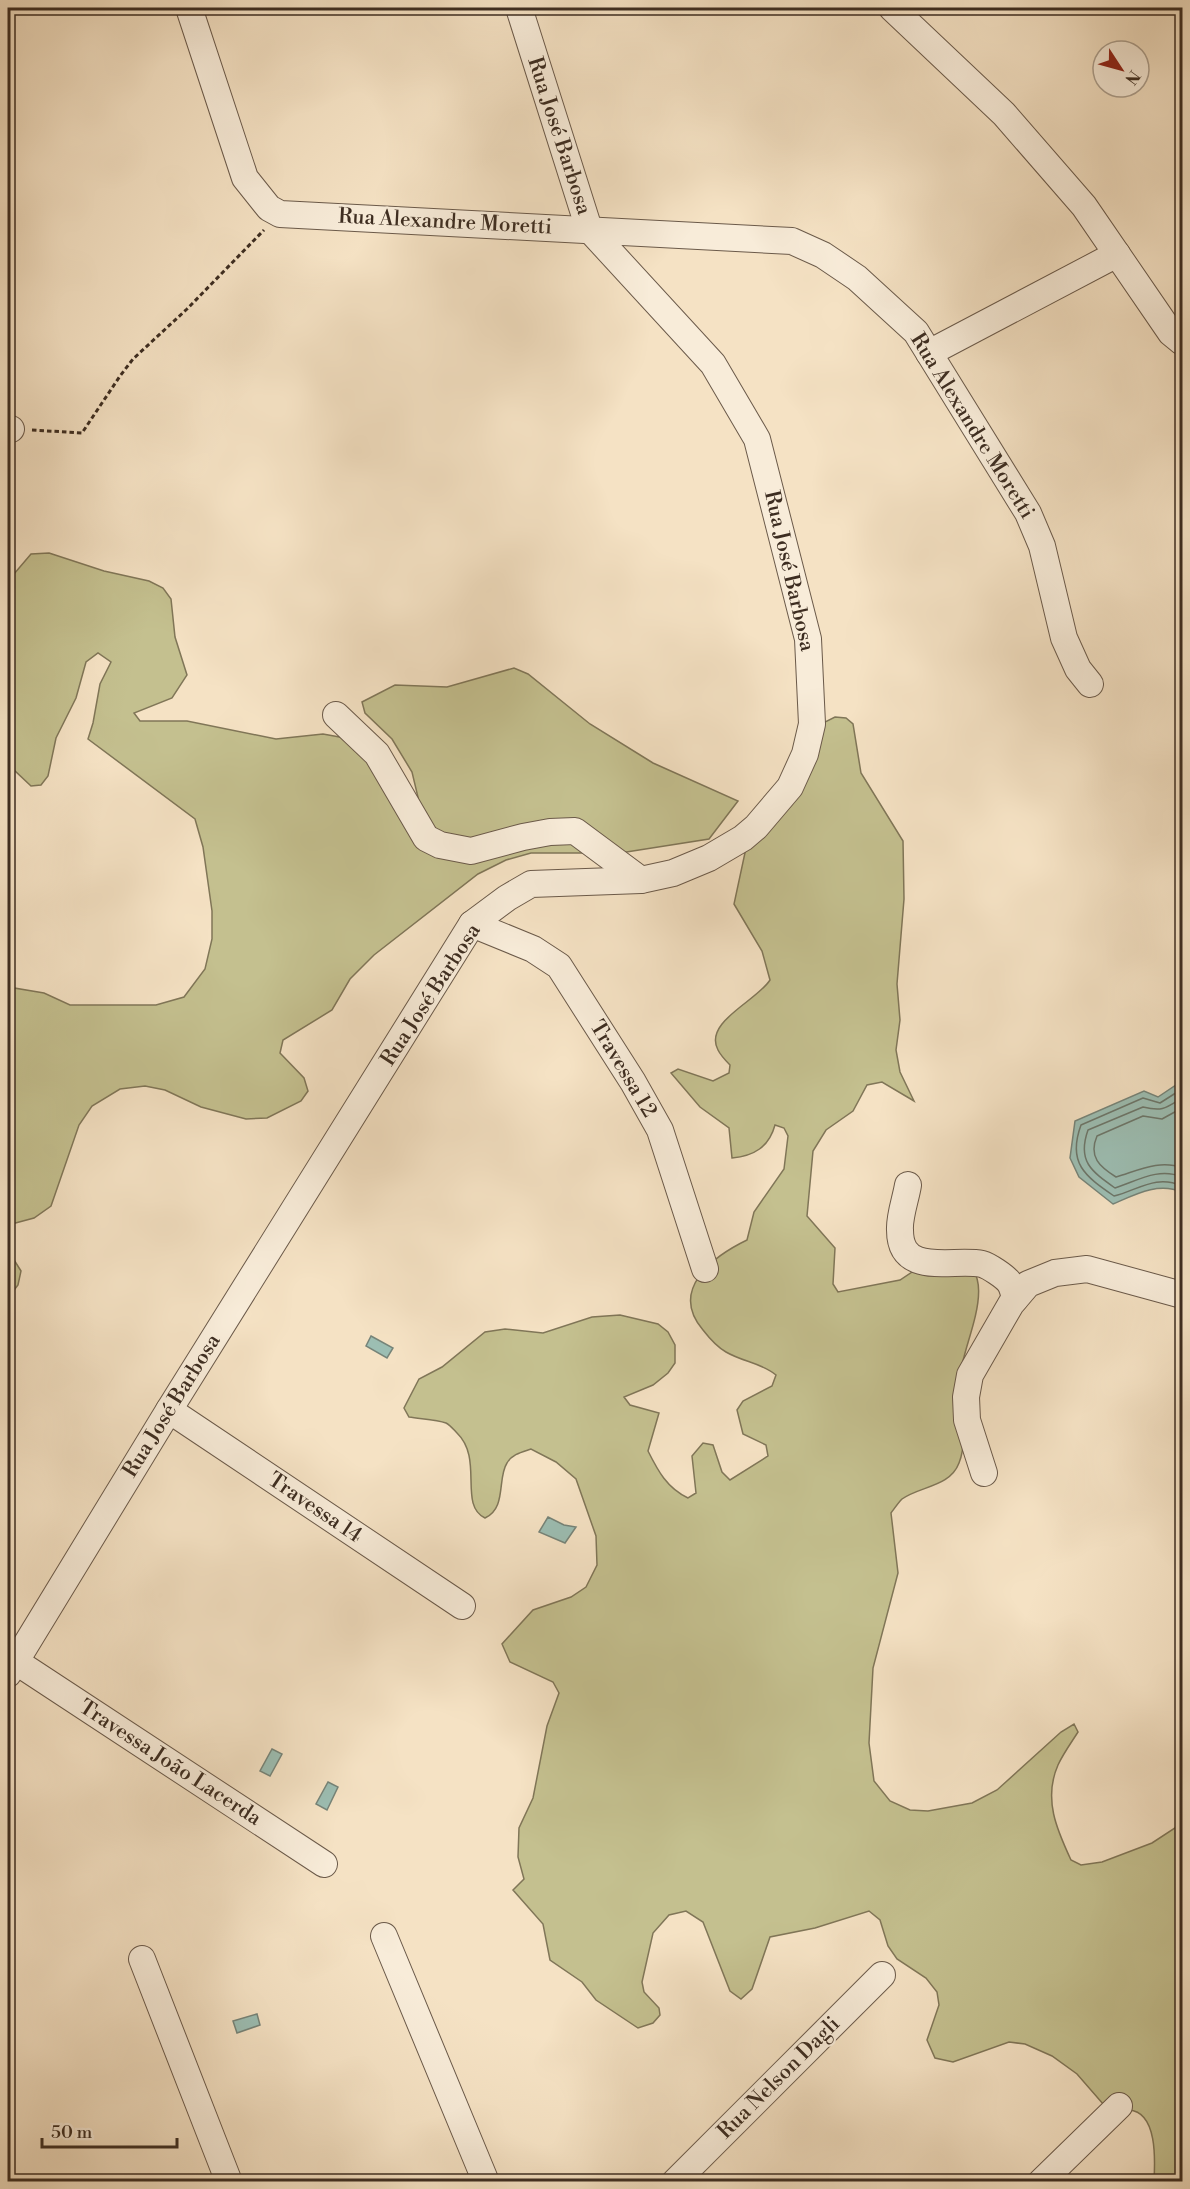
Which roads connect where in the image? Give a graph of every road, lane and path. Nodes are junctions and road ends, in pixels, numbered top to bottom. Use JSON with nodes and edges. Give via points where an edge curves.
{"nodes":[{"id":1,"x":189,"y":8,"type":"edge"},
{"id":2,"x":519,"y":8,"type":"edge"},
{"id":3,"x":892,"y":8,"type":"edge"},
{"id":4,"x":280,"y":214,"type":"junction"},
{"id":5,"x":589,"y":230,"type":"junction"},
{"id":6,"x":1117,"y":254,"type":"junction"},
{"id":7,"x":1182,"y":342,"type":"edge"},
{"id":8,"x":929,"y":352,"type":"junction"},
{"id":9,"x":9,"y":428,"type":"edge"},
{"id":10,"x":1090,"y":684,"type":"dead end"},
{"id":11,"x":336,"y":715,"type":"dead end"},
{"id":12,"x":641,"y":880,"type":"junction"},
{"id":13,"x":472,"y":924,"type":"junction"},
{"id":14,"x":908,"y":1185,"type":"dead end"},
{"id":15,"x":705,"y":1269,"type":"dead end"},
{"id":16,"x":1182,"y":1295,"type":"edge"},
{"id":17,"x":1015,"y":1299,"type":"junction"},
{"id":18,"x":169,"y":1410,"type":"junction"},
{"id":19,"x":984,"y":1473,"type":"dead end"},
{"id":20,"x":462,"y":1606,"type":"dead end"},
{"id":21,"x":11,"y":1667,"type":"edge"},
{"id":22,"x":324,"y":1864,"type":"dead end"},
{"id":23,"x":384,"y":1936,"type":"dead end"},
{"id":24,"x":142,"y":1959,"type":"dead end"},
{"id":25,"x":882,"y":1975,"type":"dead end"},
{"id":26,"x":1119,"y":2106,"type":"dead end"},
{"id":27,"x":229,"y":2181,"type":"edge"},
{"id":28,"x":486,"y":2181,"type":"edge"},
{"id":29,"x":675,"y":2181,"type":"edge"},
{"id":30,"x":1041,"y":2181,"type":"edge"}],
"edges":[{"from":1,"to":4,"type":"street","via":[[245,178],[269,208]]},
{"from":2,"to":5,"type":"street","name":"Rua José Barbosa"},
{"from":3,"to":6,"type":"street","via":[[1004,114],[1084,206]]},
{"from":4,"to":5,"type":"street","name":"Rua Alexandre Moretti"},
{"from":4,"to":9,"type":"path","via":[[134,359],[82,433]]},
{"from":5,"to":8,"type":"street","name":"Rua Alexandre Moretti","via":[[792,241],[823,255],[857,278],[916,332]]},
{"from":5,"to":12,"type":"street","name":"Rua José Barbosa","via":[[713,364],[757,439],[808,639],[812,724],[805,754],[790,787],[743,838],[700,862]]},
{"from":6,"to":7,"type":"street","via":[[1171,333]]},
{"from":6,"to":8,"type":"street"},
{"from":8,"to":10,"type":"street","name":"Rua Alexandre Moretti","via":[[1028,513],[1042,546],[1064,638],[1078,669]]},
{"from":11,"to":12,"type":"street","via":[[377,754],[426,838],[471,851],[523,837],[575,831]]},
{"from":12,"to":13,"type":"street","name":"Rua José Barbosa","via":[[531,885]]},
{"from":13,"to":15,"type":"street","name":"Travessa 12","via":[[533,949],[559,966],[660,1130]]},
{"from":13,"to":18,"type":"street","name":"Rua José Barbosa"},
{"from":14,"to":17,"type":"street","via":[[899,1229],[907,1253],[932,1264],[983,1264],[1010,1283]]},
{"from":16,"to":17,"type":"street","via":[[1087,1269],[1055,1273],[1028,1284]]},
{"from":17,"to":19,"type":"street","via":[[969,1375],[967,1420]]},
{"from":18,"to":20,"type":"street","name":"Travessa 14"},
{"from":18,"to":21,"type":"street","name":"Rua José Barbosa"},
{"from":21,"to":22,"type":"street","name":"Travessa João Lacerda"},
{"from":23,"to":28,"type":"street"},
{"from":24,"to":27,"type":"street"},
{"from":25,"to":29,"type":"street","name":"Rua Nelson Dagli"},
{"from":26,"to":30,"type":"street"}]}
